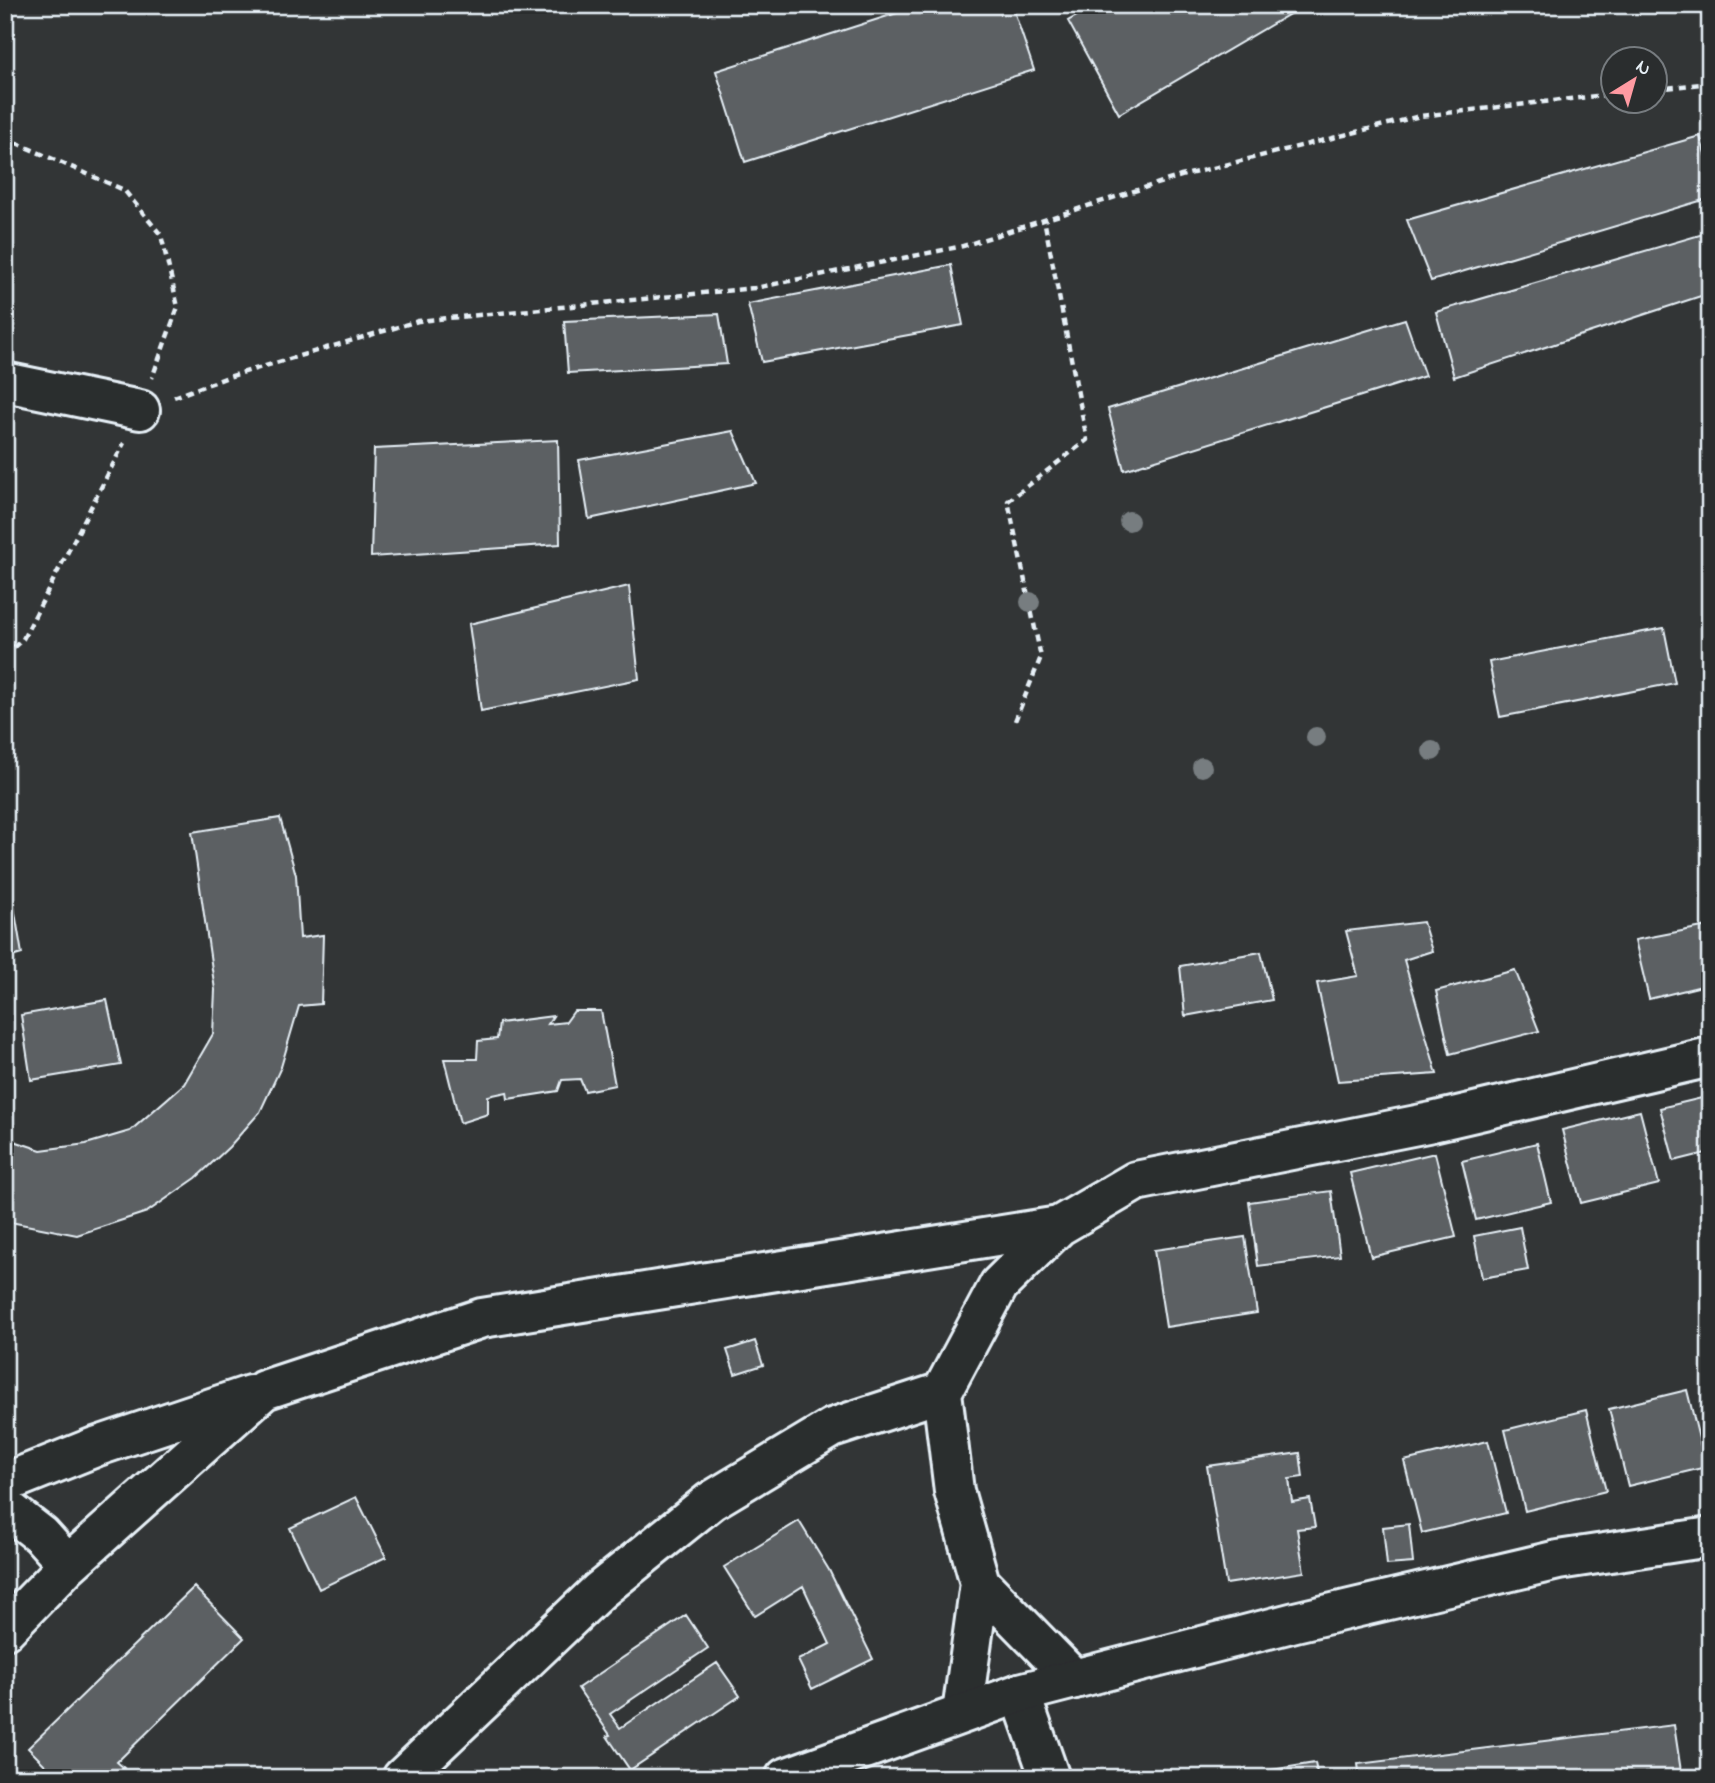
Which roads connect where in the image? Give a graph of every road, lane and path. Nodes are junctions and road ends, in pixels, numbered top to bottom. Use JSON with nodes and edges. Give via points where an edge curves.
{"nodes":[{"id":1,"x":1707,"y":84,"type":"edge"},
{"id":2,"x":1670,"y":88,"type":"edge"},
{"id":3,"x":1710,"y":92,"type":"edge"},
{"id":4,"x":1600,"y":96,"type":"edge"},
{"id":5,"x":1044,"y":219,"type":"junction"},
{"id":6,"x":5,"y":382,"type":"edge"},
{"id":7,"x":140,"y":410,"type":"joint"},
{"id":8,"x":1015,"y":722,"type":"dead end"},
{"id":9,"x":1710,"y":1057,"type":"edge"},
{"id":10,"x":1059,"y":1227,"type":"junction"},
{"id":11,"x":264,"y":1390,"type":"junction"},
{"id":12,"x":942,"y":1392,"type":"junction"},
{"id":13,"x":5,"y":1483,"type":"edge"},
{"id":14,"x":5,"y":1507,"type":"edge"},
{"id":15,"x":1710,"y":1536,"type":"edge"},
{"id":16,"x":68,"y":1565,"type":"junction"},
{"id":17,"x":980,"y":1583,"type":"junction"},
{"id":18,"x":5,"y":1630,"type":"edge"},
{"id":19,"x":1074,"y":1679,"type":"junction"},
{"id":20,"x":1020,"y":1693,"type":"junction"},
{"id":21,"x":962,"y":1713,"type":"junction"},
{"id":22,"x":402,"y":1778,"type":"edge"},
{"id":23,"x":785,"y":1778,"type":"edge"},
{"id":24,"x":1050,"y":1778,"type":"edge"}],
"edges":[{"from":1,"to":2,"type":"path"},
{"from":1,"to":3,"type":"path"},
{"from":4,"to":5,"type":"path","via":[[1420,116],[1181,176]]},
{"from":5,"to":7,"type":"path","via":[[963,246],[755,288],[418,321],[228,377]]},
{"from":5,"to":8,"type":"path","via":[[1087,440],[1008,501],[1041,657]]},
{"from":6,"to":7,"type":"main road"},
{"from":9,"to":10,"type":"main road","via":[[1433,1122],[1136,1181]]},
{"from":10,"to":11,"type":"main road","via":[[482,1318]]},
{"from":10,"to":12,"type":"main road","via":[[999,1284]]},
{"from":11,"to":13,"type":"main road"},
{"from":11,"to":16,"type":"main road"},
{"from":12,"to":17,"type":"main road","via":[[954,1491]]},
{"from":12,"to":22,"type":"main road","via":[[832,1428],[711,1501],[599,1591]]},
{"from":14,"to":16,"type":"main road","via":[[41,1535]]},
{"from":15,"to":19,"type":"main road","via":[[1558,1560]]},
{"from":16,"to":18,"type":"main road"},
{"from":17,"to":19,"type":"main road"},
{"from":17,"to":21,"type":"main road"},
{"from":19,"to":20,"type":"main road"},
{"from":20,"to":21,"type":"main road"},
{"from":20,"to":24,"type":"main road"},
{"from":21,"to":23,"type":"main road"}]}
